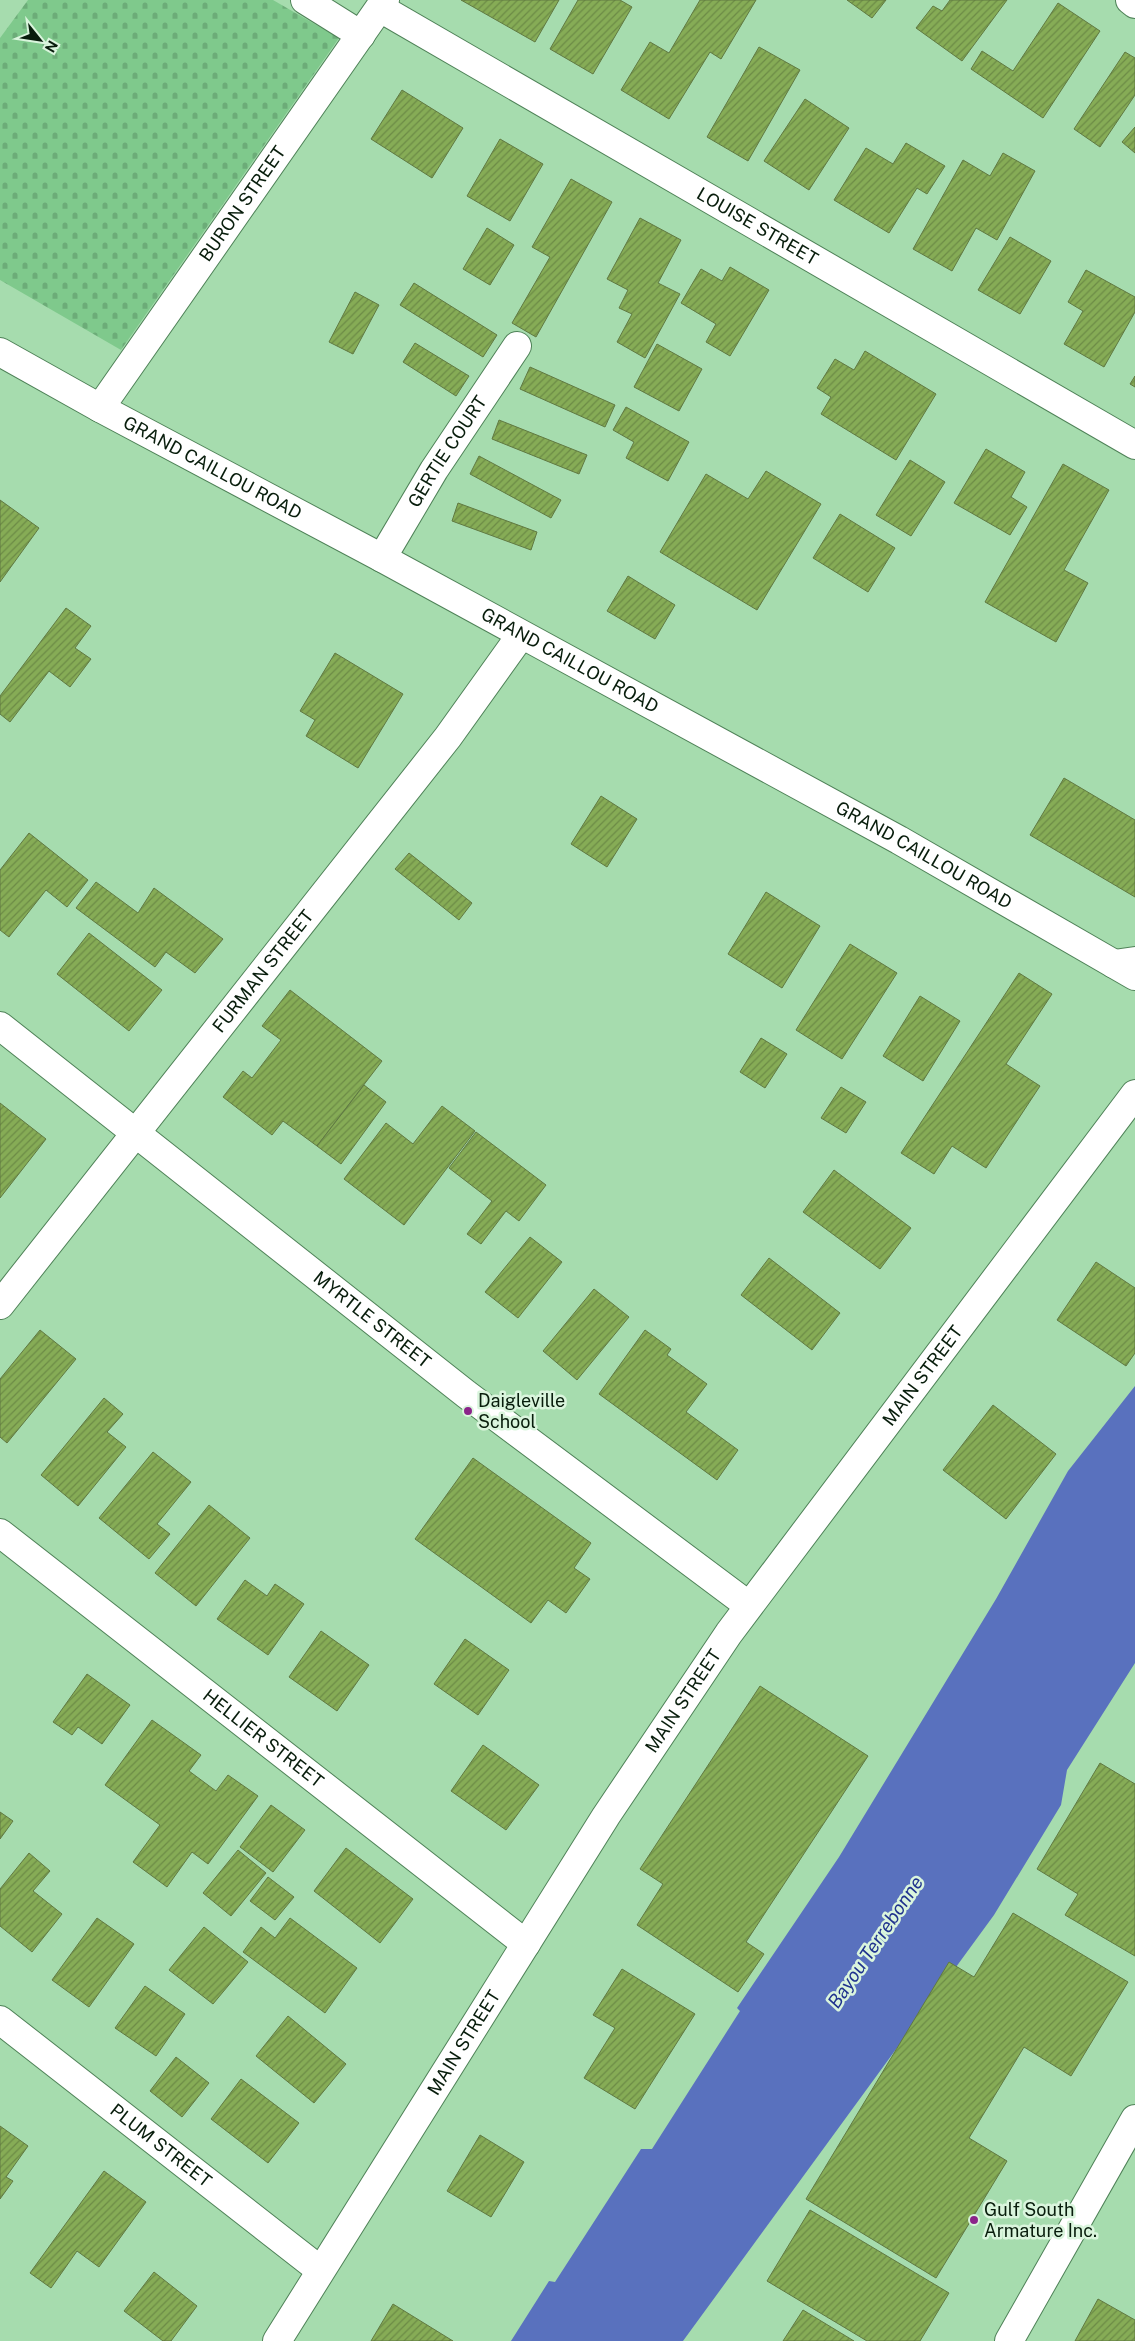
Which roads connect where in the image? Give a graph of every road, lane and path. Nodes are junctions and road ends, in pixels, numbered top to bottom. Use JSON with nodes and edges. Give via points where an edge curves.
{"nodes":[{"id":1,"x":305,"y":0,"type":"edge"},
{"id":2,"x":1130,"y":0,"type":"edge"},
{"id":3,"x":383,"y":4,"type":"edge"},
{"id":4,"x":1135,"y":4,"type":"edge"},
{"id":5,"x":360,"y":34,"type":"junction"},
{"id":6,"x":517,"y":346,"type":"dead end"},
{"id":7,"x":0,"y":352,"type":"edge"},
{"id":8,"x":100,"y":408,"type":"junction"},
{"id":9,"x":1135,"y":445,"type":"edge"},
{"id":10,"x":382,"y":558,"type":"junction"},
{"id":11,"x":521,"y":635,"type":"junction"},
{"id":12,"x":1128,"y":967,"type":"edge"},
{"id":13,"x":0,"y":1026,"type":"edge"},
{"id":14,"x":1135,"y":1094,"type":"edge"},
{"id":15,"x":135,"y":1133,"type":"junction"},
{"id":16,"x":0,"y":1305,"type":"edge"},
{"id":17,"x":0,"y":1533,"type":"edge"},
{"id":18,"x":748,"y":1605,"type":"junction"},
{"id":19,"x":526,"y":1944,"type":"junction"},
{"id":20,"x":0,"y":2020,"type":"edge"},
{"id":21,"x":1135,"y":2119,"type":"edge"},
{"id":22,"x":320,"y":2270,"type":"junction"},
{"id":23,"x":277,"y":2341,"type":"edge"},
{"id":24,"x":1008,"y":2341,"type":"edge"}],
"edges":[{"from":1,"to":5,"type":"street"},
{"from":2,"to":4,"type":"street"},
{"from":3,"to":5,"type":"street","name":"BURON STREET"},
{"from":3,"to":9,"type":"street","name":"LOUISE STREET"},
{"from":5,"to":8,"type":"street","name":"BURON STREET"},
{"from":6,"to":10,"type":"street","name":"GERTIE COURT","via":[[434,470]]},
{"from":7,"to":8,"type":"street","name":"GRAND CAILLOU ROAD"},
{"from":8,"to":10,"type":"street","name":"GRAND CAILLOU ROAD"},
{"from":10,"to":11,"type":"street","name":"GRAND CAILLOU ROAD"},
{"from":11,"to":12,"type":"street","name":"GRAND CAILLOU ROAD"},
{"from":11,"to":15,"type":"street","name":"FURMAN STREET","via":[[448,738]]},
{"from":13,"to":15,"type":"street","name":"MYRTLE STREET"},
{"from":14,"to":18,"type":"street","name":"MAIN STREET"},
{"from":15,"to":16,"type":"street","name":"FURMAN STREET"},
{"from":15,"to":18,"type":"street","name":"MYRTLE STREET","via":[[466,1394]]},
{"from":17,"to":19,"type":"street","name":"HELLIER STREET"},
{"from":18,"to":19,"type":"street","name":"MAIN STREET","via":[[606,1816]]},
{"from":19,"to":22,"type":"street","name":"MAIN STREET"},
{"from":20,"to":22,"type":"street","name":"PLUM STREET"},
{"from":21,"to":24,"type":"street"},
{"from":22,"to":23,"type":"street","name":"MAIN STREET"}]}
